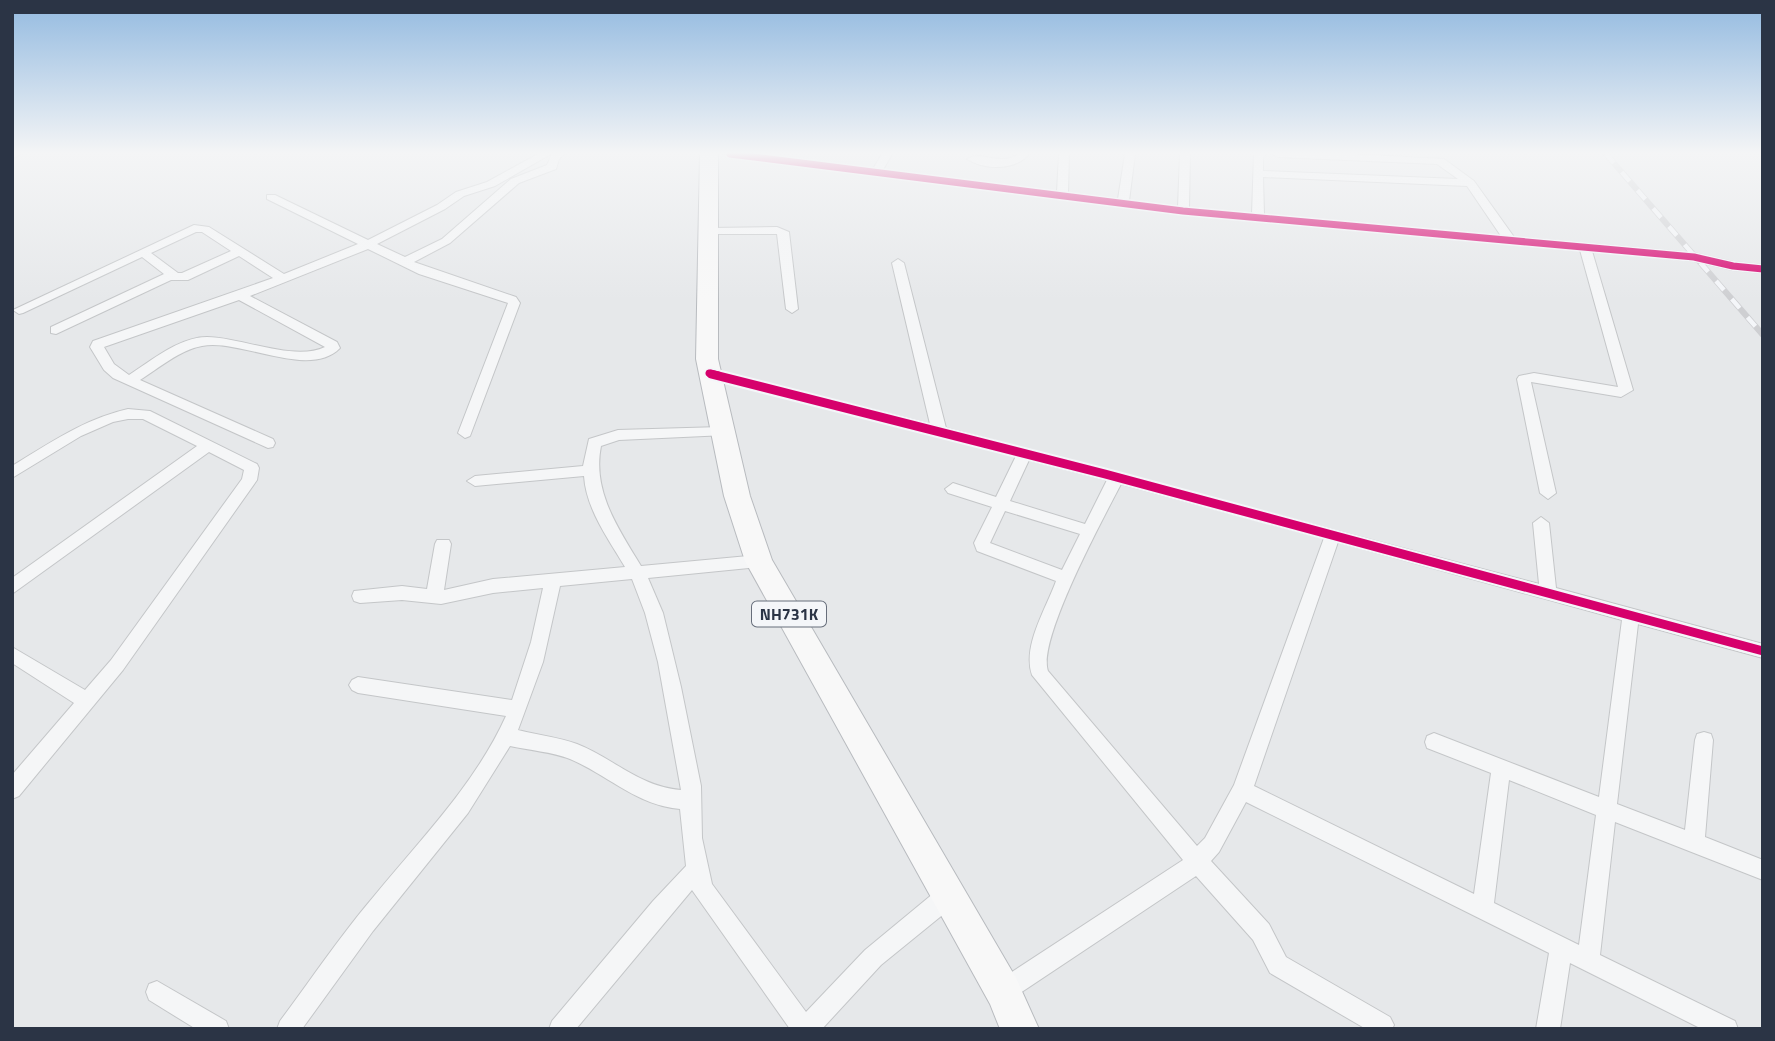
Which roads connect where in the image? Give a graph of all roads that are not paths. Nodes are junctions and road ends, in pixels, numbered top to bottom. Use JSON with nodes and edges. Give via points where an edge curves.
{"nodes":[{"id":1,"x":283,"y":203,"type":"edge"},
{"id":2,"x":447,"y":203,"type":"edge"},
{"id":3,"x":490,"y":203,"type":"edge"},
{"id":4,"x":710,"y":203,"type":"edge"},
{"id":5,"x":1119,"y":203,"type":"edge"},
{"id":6,"x":1123,"y":203,"type":"joint"},
{"id":7,"x":1183,"y":203,"type":"edge"},
{"id":8,"x":1258,"y":203,"type":"edge"},
{"id":9,"x":1484,"y":203,"type":"edge"},
{"id":10,"x":1183,"y":211,"type":"junction"},
{"id":11,"x":1258,"y":218,"type":"junction"},
{"id":12,"x":710,"y":231,"type":"junction"},
{"id":13,"x":1511,"y":242,"type":"junction"},
{"id":14,"x":369,"y":244,"type":"junction"},
{"id":15,"x":1585,"y":248,"type":"junction"},
{"id":16,"x":239,"y":251,"type":"junction"},
{"id":17,"x":143,"y":252,"type":"junction"},
{"id":18,"x":405,"y":262,"type":"junction"},
{"id":19,"x":898,"y":263,"type":"dead end"},
{"id":20,"x":1763,"y":268,"type":"edge"},
{"id":21,"x":173,"y":275,"type":"junction"},
{"id":22,"x":283,"y":279,"type":"junction"},
{"id":23,"x":240,"y":296,"type":"junction"},
{"id":24,"x":19,"y":310,"type":"dead end"},
{"id":25,"x":792,"y":310,"type":"dead end"},
{"id":26,"x":56,"y":330,"type":"dead end"},
{"id":27,"x":709,"y":373,"type":"junction"},
{"id":28,"x":130,"y":380,"type":"junction"},
{"id":29,"x":939,"y":430,"type":"junction"},
{"id":30,"x":721,"y":432,"type":"junction"},
{"id":31,"x":466,"y":433,"type":"dead end"},
{"id":32,"x":268,"y":443,"type":"dead end"},
{"id":33,"x":209,"y":444,"type":"junction"},
{"id":34,"x":1025,"y":453,"type":"junction"},
{"id":35,"x":592,"y":470,"type":"junction"},
{"id":36,"x":12,"y":473,"type":"edge"},
{"id":37,"x":1116,"y":478,"type":"junction"},
{"id":38,"x":475,"y":481,"type":"dead end"},
{"id":39,"x":953,"y":489,"type":"dead end"},
{"id":40,"x":1548,"y":493,"type":"dead end"},
{"id":41,"x":1002,"y":504,"type":"junction"},
{"id":42,"x":1541,"y":523,"type":"dead end"},
{"id":43,"x":1089,"y":531,"type":"junction"},
{"id":44,"x":1333,"y":535,"type":"junction"},
{"id":45,"x":443,"y":544,"type":"dead end"},
{"id":46,"x":759,"y":561,"type":"junction"},
{"id":47,"x":636,"y":571,"type":"junction"},
{"id":48,"x":1066,"y":578,"type":"junction"},
{"id":49,"x":553,"y":582,"type":"junction"},
{"id":50,"x":12,"y":587,"type":"edge"},
{"id":51,"x":1548,"y":591,"type":"junction"},
{"id":52,"x":360,"y":596,"type":"dead end"},
{"id":53,"x":434,"y":597,"type":"junction"},
{"id":54,"x":1631,"y":615,"type":"junction"},
{"id":55,"x":1763,"y":651,"type":"edge"},
{"id":56,"x":12,"y":654,"type":"edge"},
{"id":57,"x":358,"y":685,"type":"dead end"},
{"id":58,"x":86,"y":701,"type":"junction"},
{"id":59,"x":516,"y":709,"type":"junction"},
{"id":60,"x":505,"y":736,"type":"junction"},
{"id":61,"x":1704,"y":740,"type":"dead end"},
{"id":62,"x":1434,"y":742,"type":"dead end"},
{"id":63,"x":1501,"y":768,"type":"junction"},
{"id":64,"x":12,"y":790,"type":"edge"},
{"id":65,"x":1242,"y":790,"type":"junction"},
{"id":66,"x":690,"y":800,"type":"junction"},
{"id":67,"x":1605,"y":809,"type":"junction"},
{"id":68,"x":1694,"y":843,"type":"junction"},
{"id":69,"x":1197,"y":861,"type":"junction"},
{"id":70,"x":1763,"y":870,"type":"edge"},
{"id":71,"x":696,"y":871,"type":"junction"},
{"id":72,"x":948,"y":896,"type":"junction"},
{"id":73,"x":1483,"y":909,"type":"junction"},
{"id":74,"x":1562,"y":948,"type":"junction"},
{"id":75,"x":1588,"y":961,"type":"junction"},
{"id":76,"x":1003,"y":991,"type":"junction"},
{"id":77,"x":158,"y":992,"type":"dead end"},
{"id":78,"x":1382,"y":1025,"type":"dead end"},
{"id":79,"x":218,"y":1029,"type":"edge"},
{"id":80,"x":288,"y":1029,"type":"edge"},
{"id":81,"x":560,"y":1029,"type":"edge"},
{"id":82,"x":805,"y":1029,"type":"edge"},
{"id":83,"x":1020,"y":1029,"type":"edge"},
{"id":84,"x":1548,"y":1029,"type":"edge"},
{"id":85,"x":1727,"y":1029,"type":"edge"}],
"edges":[{"from":1,"to":14,"type":"street"},
{"from":2,"to":14,"type":"street"},
{"from":3,"to":18,"type":"street","via":[[446,241]]},
{"from":4,"to":12,"type":"highway","number":"NH731K"},
{"from":5,"to":6,"type":"street"},
{"from":6,"to":10,"type":"street"},
{"from":7,"to":10,"type":"street"},
{"from":8,"to":11,"type":"street"},
{"from":9,"to":13,"type":"street"},
{"from":10,"to":11,"type":"street"},
{"from":11,"to":13,"type":"street"},
{"from":12,"to":25,"type":"street","via":[[783,232]]},
{"from":12,"to":27,"type":"highway","number":"NH731K"},
{"from":13,"to":15,"type":"street"},
{"from":14,"to":18,"type":"street"},
{"from":14,"to":22,"type":"street"},
{"from":15,"to":20,"type":"street"},
{"from":15,"to":40,"type":"street","via":[[1626,390],[1524,379]]},
{"from":16,"to":17,"type":"street","via":[[200,228]]},
{"from":16,"to":21,"type":"street","via":[[184,277]]},
{"from":16,"to":22,"type":"street"},
{"from":17,"to":21,"type":"street"},
{"from":17,"to":24,"type":"street"},
{"from":18,"to":31,"type":"street","via":[[514,303]]},
{"from":19,"to":29,"type":"street"},
{"from":21,"to":26,"type":"street"},
{"from":22,"to":23,"type":"street"},
{"from":23,"to":28,"type":"street","via":[[98,344],[112,371]]},
{"from":23,"to":28,"type":"street","via":[[333,348],[323,354],[273,352],[202,341]]},
{"from":27,"to":29,"type":"street"},
{"from":27,"to":30,"type":"highway","number":"NH731K"},
{"from":28,"to":32,"type":"street"},
{"from":29,"to":34,"type":"street"},
{"from":30,"to":35,"type":"street","via":[[601,439],[591,452]]},
{"from":30,"to":46,"type":"highway","number":"NH731K"},
{"from":33,"to":36,"type":"street","via":[[145,414],[122,414],[99,421]]},
{"from":33,"to":50,"type":"street"},
{"from":33,"to":58,"type":"street","via":[[252,468],[249,480],[117,665]]},
{"from":34,"to":37,"type":"street"},
{"from":34,"to":41,"type":"street"},
{"from":35,"to":38,"type":"street"},
{"from":35,"to":47,"type":"street","via":[[603,518]]},
{"from":37,"to":43,"type":"street"},
{"from":37,"to":44,"type":"street"},
{"from":39,"to":41,"type":"street"},
{"from":41,"to":43,"type":"street"},
{"from":41,"to":48,"type":"street","via":[[983,547]]},
{"from":42,"to":51,"type":"street"},
{"from":43,"to":48,"type":"street"},
{"from":44,"to":51,"type":"street"},
{"from":44,"to":65,"type":"street"},
{"from":45,"to":53,"type":"street"},
{"from":46,"to":47,"type":"street"},
{"from":46,"to":72,"type":"highway","number":"NH731K"},
{"from":47,"to":49,"type":"street"},
{"from":47,"to":66,"type":"street","via":[[662,647],[691,786]]},
{"from":48,"to":69,"type":"street","via":[[1038,651],[1041,675]]},
{"from":49,"to":53,"type":"street"},
{"from":49,"to":59,"type":"street","via":[[536,654]]},
{"from":51,"to":54,"type":"street"},
{"from":52,"to":53,"type":"street","via":[[402,593]]},
{"from":54,"to":55,"type":"street"},
{"from":54,"to":67,"type":"street"},
{"from":56,"to":58,"type":"street"},
{"from":57,"to":59,"type":"street"},
{"from":58,"to":64,"type":"street"},
{"from":59,"to":60,"type":"street"},
{"from":60,"to":66,"type":"street","via":[[573,751],[650,794]]},
{"from":60,"to":80,"type":"street","via":[[467,800],[367,922]]},
{"from":61,"to":68,"type":"street"},
{"from":62,"to":63,"type":"street"},
{"from":63,"to":67,"type":"street"},
{"from":63,"to":73,"type":"street"},
{"from":65,"to":69,"type":"street","via":[[1212,845]]},
{"from":65,"to":73,"type":"street"},
{"from":66,"to":71,"type":"street"},
{"from":67,"to":68,"type":"street"},
{"from":67,"to":75,"type":"street"},
{"from":68,"to":70,"type":"street"},
{"from":69,"to":76,"type":"street"},
{"from":69,"to":78,"type":"street","via":[[1261,932],[1284,971]]},
{"from":71,"to":81,"type":"street","via":[[660,907],[590,998]]},
{"from":71,"to":82,"type":"street","via":[[703,890]]},
{"from":72,"to":76,"type":"highway","number":"NH731K"},
{"from":72,"to":82,"type":"street","via":[[902,928]]},
{"from":73,"to":74,"type":"street"},
{"from":74,"to":75,"type":"street"},
{"from":74,"to":84,"type":"street"},
{"from":75,"to":85,"type":"street"},
{"from":76,"to":83,"type":"highway","number":"NH731K"},
{"from":77,"to":79,"type":"street"}]}
